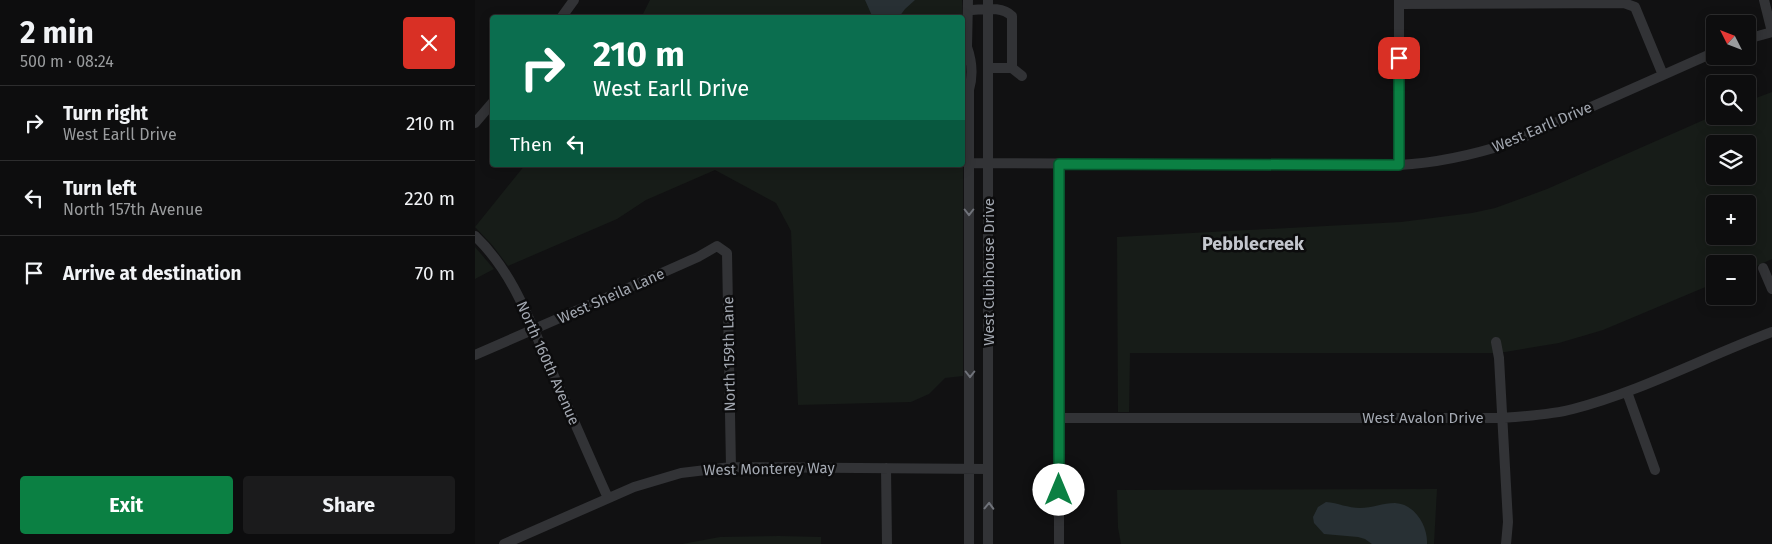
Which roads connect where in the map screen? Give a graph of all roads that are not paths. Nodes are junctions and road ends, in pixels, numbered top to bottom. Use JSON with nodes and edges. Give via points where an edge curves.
{"nodes":[{"id":1,"x":574,"y":0,"type":"edge"},
{"id":2,"x":1764,"y":0,"type":"edge"},
{"id":3,"x":1399,"y":2,"type":"edge"},
{"id":4,"x":968,"y":5,"type":"edge"},
{"id":5,"x":988,"y":5,"type":"edge"},
{"id":6,"x":563,"y":15,"type":"edge"},
{"id":7,"x":1772,"y":32,"type":"edge"},
{"id":8,"x":1756,"y":36,"type":"edge"},
{"id":9,"x":965,"y":55,"type":"edge"},
{"id":10,"x":1706,"y":56,"type":"edge"},
{"id":11,"x":989,"y":68,"type":"junction"},
{"id":12,"x":1012,"y":68,"type":"junction"},
{"id":13,"x":1663,"y":74,"type":"junction"},
{"id":14,"x":1022,"y":76,"type":"dead end"},
{"id":15,"x":965,"y":84,"type":"edge"},
{"id":16,"x":490,"y":106,"type":"edge"},
{"id":17,"x":475,"y":123,"type":"edge"},
{"id":18,"x":969,"y":163,"type":"junction"},
{"id":19,"x":989,"y":163,"type":"junction"},
{"id":20,"x":1059,"y":164,"type":"junction"},
{"id":21,"x":1399,"y":165,"type":"junction"},
{"id":22,"x":475,"y":236,"type":"edge"},
{"id":23,"x":717,"y":246,"type":"joint"},
{"id":24,"x":1763,"y":268,"type":"dead end"},
{"id":25,"x":1772,"y":289,"type":"edge"},
{"id":26,"x":534,"y":330,"type":"junction"},
{"id":27,"x":1772,"y":332,"type":"edge"},
{"id":28,"x":1496,"y":342,"type":"dead end"},
{"id":29,"x":475,"y":355,"type":"edge"},
{"id":30,"x":1627,"y":392,"type":"junction"},
{"id":31,"x":1059,"y":418,"type":"junction"},
{"id":32,"x":1502,"y":418,"type":"junction"},
{"id":33,"x":731,"y":467,"type":"junction"},
{"id":34,"x":886,"y":468,"type":"junction"},
{"id":35,"x":970,"y":469,"type":"junction"},
{"id":36,"x":988,"y":469,"type":"junction"},
{"id":37,"x":1655,"y":470,"type":"dead end"},
{"id":38,"x":608,"y":498,"type":"junction"},
{"id":39,"x":504,"y":544,"type":"edge"},
{"id":40,"x":887,"y":544,"type":"edge"},
{"id":41,"x":969,"y":544,"type":"edge"},
{"id":42,"x":988,"y":544,"type":"edge"},
{"id":43,"x":1059,"y":544,"type":"edge"},
{"id":44,"x":1506,"y":544,"type":"edge"}],
"edges":[{"from":1,"to":6,"type":"street"},
{"from":2,"to":7,"type":"street"},
{"from":3,"to":13,"type":"street","via":[[1624,3],[1635,7]]},
{"from":3,"to":21,"type":"street"},
{"from":4,"to":5,"type":"street"},
{"from":4,"to":9,"type":"street","name":"West Clubhouse Drive"},
{"from":5,"to":11,"type":"street","name":"West Clubhouse Drive"},
{"from":5,"to":12,"type":"street","via":[[1012,16]]},
{"from":7,"to":8,"type":"street"},
{"from":10,"to":13,"type":"street","name":"West Earll Drive"},
{"from":11,"to":12,"type":"street"},
{"from":11,"to":19,"type":"street","name":"West Clubhouse Drive"},
{"from":12,"to":14,"type":"street"},
{"from":13,"to":21,"type":"street","name":"West Earll Drive","via":[[1510,143],[1450,160]]},
{"from":15,"to":18,"type":"street","name":"West Clubhouse Drive","via":[[969,90]]},
{"from":16,"to":17,"type":"street"},
{"from":18,"to":19,"type":"street","name":"West Earll Drive"},
{"from":18,"to":35,"type":"street","name":"West Clubhouse Drive","one_way":true},
{"from":19,"to":20,"type":"street","name":"West Earll Drive"},
{"from":19,"to":36,"type":"street","name":"West Clubhouse Drive"},
{"from":20,"to":21,"type":"street","name":"West Earll Drive"},
{"from":20,"to":31,"type":"street"},
{"from":22,"to":26,"type":"street","name":"North 160th Avenue","via":[[508,276]]},
{"from":23,"to":26,"type":"street","name":"West Sheila Lane"},
{"from":23,"to":33,"type":"street","name":"North 159th Lane","via":[[727,253]]},
{"from":24,"to":25,"type":"street"},
{"from":26,"to":29,"type":"street","name":"West Sheila Lane"},
{"from":26,"to":38,"type":"street","name":"North 160th Avenue"},
{"from":27,"to":30,"type":"street","name":"West Avalon Drive"},
{"from":28,"to":32,"type":"street"},
{"from":30,"to":32,"type":"street","name":"West Avalon Drive","via":[[1572,410]]},
{"from":30,"to":37,"type":"street"},
{"from":31,"to":32,"type":"street","name":"West Avalon Drive"},
{"from":31,"to":43,"type":"street"},
{"from":32,"to":44,"type":"street","via":[[1509,522]]},
{"from":33,"to":34,"type":"street","name":"West Monterey Way"},
{"from":33,"to":38,"type":"street","name":"West Monterey Way","via":[[663,477]]},
{"from":34,"to":35,"type":"street","name":"West Monterey Way"},
{"from":34,"to":40,"type":"street"},
{"from":35,"to":36,"type":"street","name":"West Monterey Way"},
{"from":35,"to":41,"type":"street","name":"West Clubhouse Drive"},
{"from":42,"to":36,"type":"street","name":"West Clubhouse Drive","one_way":true},
{"from":38,"to":39,"type":"street","name":"West Monterey Way"}]}
